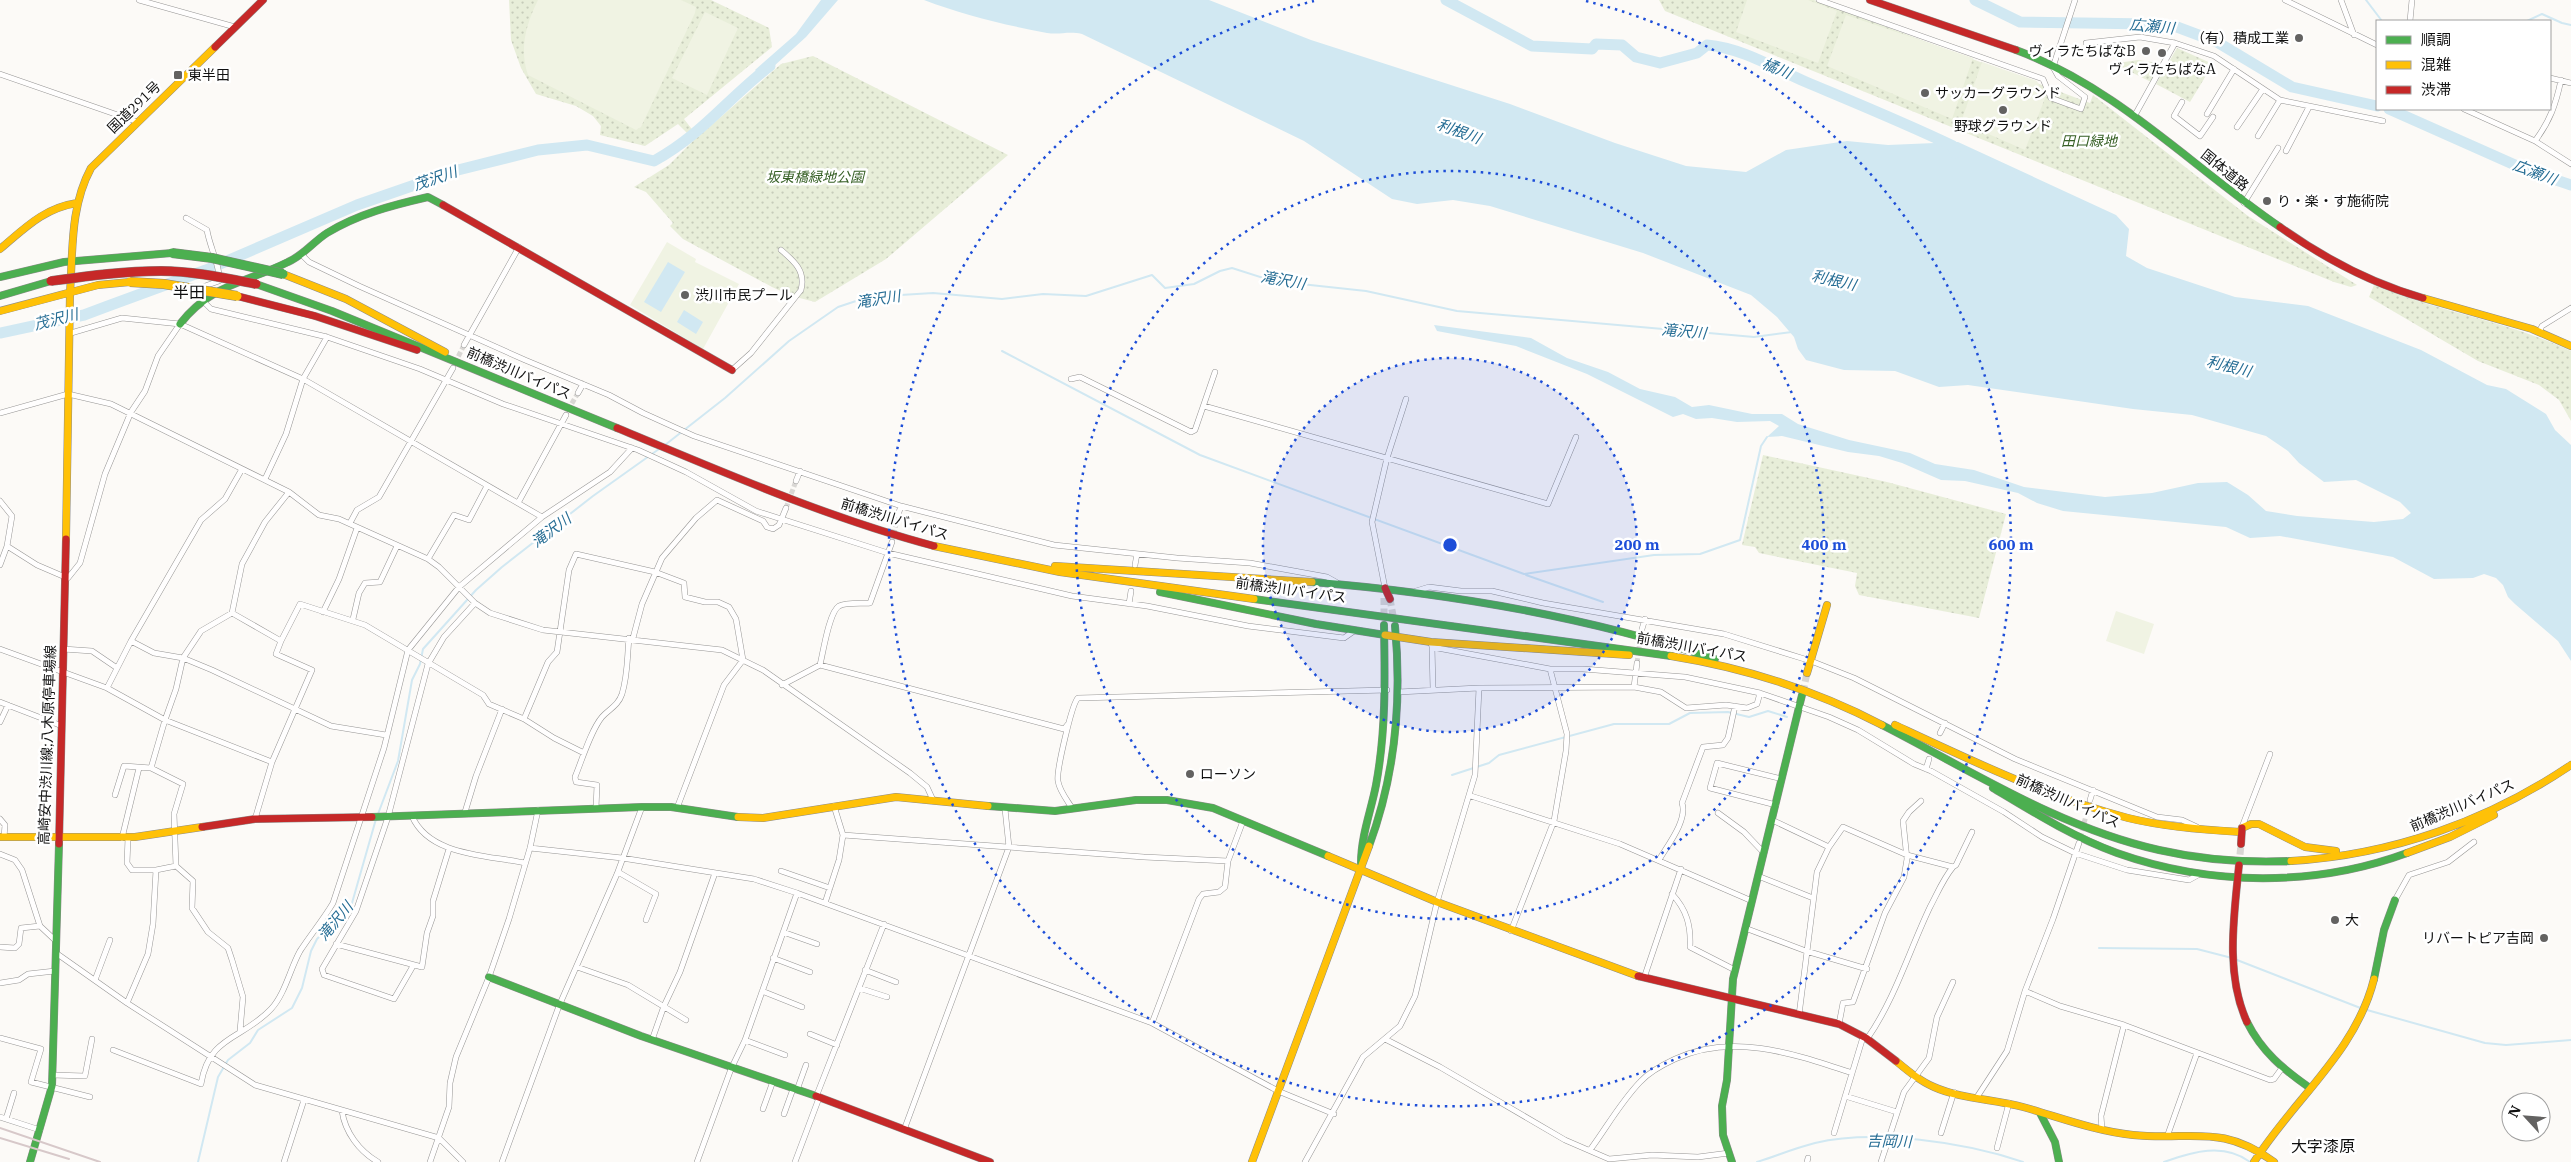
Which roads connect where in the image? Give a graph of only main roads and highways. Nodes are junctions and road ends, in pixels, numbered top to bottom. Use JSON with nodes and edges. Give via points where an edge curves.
{"nodes":[{"id":1,"x":1870,"y":0,"type":"edge"},
{"id":2,"x":261,"y":1,"type":"edge"},
{"id":3,"x":76,"y":203,"type":"junction"},
{"id":4,"x":0,"y":249,"type":"edge"},
{"id":5,"x":73,"y":258,"type":"junction"},
{"id":6,"x":0,"y":277,"type":"edge"},
{"id":7,"x":70,"y":293,"type":"junction"},
{"id":8,"x":0,"y":296,"type":"edge"},
{"id":9,"x":71,"y":309,"type":"joint"},
{"id":10,"x":0,"y":311,"type":"edge"},
{"id":11,"x":180,"y":324,"type":"road end"},
{"id":12,"x":2571,"y":346,"type":"edge"},
{"id":13,"x":432,"y":352,"type":"junction"},
{"id":14,"x":732,"y":370,"type":"road end"},
{"id":15,"x":479,"y":371,"type":"junction"},
{"id":16,"x":1005,"y":562,"type":"junction"},
{"id":17,"x":1060,"y":572,"type":"junction"},
{"id":18,"x":1385,"y":588,"type":"junction"},
{"id":19,"x":1387,"y":599,"type":"tunnel mouth"},
{"id":20,"x":1827,"y":605,"type":"dead end"},
{"id":21,"x":1384,"y":625,"type":"tunnel mouth"},
{"id":22,"x":1395,"y":626,"type":"tunnel mouth"},
{"id":23,"x":1384,"y":635,"type":"junction"},
{"id":24,"x":1396,"y":636,"type":"junction"},
{"id":25,"x":1672,"y":656,"type":"junction"},
{"id":26,"x":1807,"y":673,"type":"tunnel mouth"},
{"id":27,"x":1761,"y":674,"type":"junction"},
{"id":28,"x":1802,"y":695,"type":"tunnel mouth"},
{"id":29,"x":1828,"y":698,"type":"junction"},
{"id":30,"x":1886,"y":726,"type":"junction"},
{"id":31,"x":2571,"y":765,"type":"edge"},
{"id":32,"x":2242,"y":830,"type":"junction"},
{"id":33,"x":2452,"y":831,"type":"junction"},
{"id":34,"x":2,"y":837,"type":"edge"},
{"id":35,"x":58,"y":837,"type":"junction"},
{"id":36,"x":2241,"y":844,"type":"tunnel mouth"},
{"id":37,"x":2402,"y":844,"type":"junction"},
{"id":38,"x":2239,"y":865,"type":"tunnel mouth"},
{"id":39,"x":1361,"y":869,"type":"junction"},
{"id":40,"x":2238,"y":880,"type":"junction"},
{"id":41,"x":2395,"y":900,"type":"road end"},
{"id":42,"x":490,"y":977,"type":"road end"},
{"id":43,"x":1731,"y":999,"type":"junction"},
{"id":44,"x":2310,"y":1088,"type":"junction"},
{"id":45,"x":2040,"y":1113,"type":"junction"},
{"id":46,"x":2258,"y":1157,"type":"edge"},
{"id":47,"x":1731,"y":1158,"type":"edge"},
{"id":48,"x":30,"y":1162,"type":"edge"},
{"id":49,"x":990,"y":1162,"type":"edge"},
{"id":50,"x":1252,"y":1162,"type":"edge"},
{"id":51,"x":2059,"y":1162,"type":"edge"},
{"id":52,"x":2274,"y":1162,"type":"edge"}],
"edges":[{"from":1,"to":12,"type":"main road","name":"国体道路","via":[[2019,51],[2082,80],[2135,115],[2244,203],[2317,253],[2356,274],[2395,290],[2539,332]]},
{"from":2,"to":3,"type":"main road","name":"国道291号","via":[[91,168]]},
{"from":3,"to":4,"type":"main road","via":[[60,204],[44,211]]},
{"from":3,"to":5,"type":"main road","name":"国道291号"},
{"from":5,"to":6,"type":"main road"},
{"from":5,"to":7,"type":"main road","name":"国道291号"},
{"from":5,"to":15,"type":"main road","bridge":true,"via":[[172,253],[212,258],[283,274],[352,301]]},
{"from":7,"to":9,"type":"main road","name":"国道291号"},
{"from":7,"to":10,"type":"main road"},
{"from":7,"to":13,"type":"main road","bridge":true,"via":[[98,285],[130,282],[164,284],[237,296],[315,316],[409,349]]},
{"from":8,"to":13,"type":"main road","name":"前橋渋川バイパス","bridge":true,"via":[[51,282],[101,274],[150,271],[216,276],[298,297]]},
{"from":9,"to":35,"type":"main road","name":"高崎安中渋川線;八木原停車場線"},
{"from":11,"to":14,"type":"main road","via":[[226,285],[302,255],[334,229],[372,212],[428,197]]},
{"from":13,"to":15,"type":"main road","name":"前橋渋川バイパス"},
{"from":15,"to":16,"type":"main road","name":"前橋渋川バイパス","via":[[759,487],[898,536]]},
{"from":16,"to":17,"type":"main road","name":"前橋渋川バイパス"},
{"from":16,"to":18,"type":"main road"},
{"from":17,"to":23,"type":"main road","via":[[1082,580],[1175,594]]},
{"from":17,"to":25,"type":"main road","name":"前橋渋川バイパス"},
{"from":18,"to":19,"type":"main road"},
{"from":18,"to":27,"type":"main road","via":[[1505,606],[1597,626],[1674,645]]},
{"from":20,"to":26,"type":"main road"},
{"from":21,"to":23,"type":"main road"},
{"from":22,"to":24,"type":"main road"},
{"from":23,"to":24,"type":"main road"},
{"from":23,"to":39,"type":"main road","via":[[1387,690],[1377,777],[1361,844]]},
{"from":24,"to":25,"type":"main road","via":[[1432,645]]},
{"from":24,"to":39,"type":"main road","via":[[1398,692],[1387,788]]},
{"from":25,"to":27,"type":"main road","name":"前橋渋川バイパス"},
{"from":27,"to":29,"type":"main road","name":"前橋渋川バイパス"},
{"from":28,"to":43,"type":"main road","via":[[1735,970]]},
{"from":29,"to":30,"type":"main road","name":"前橋渋川バイパス"},
{"from":29,"to":32,"type":"main road","via":[[1992,768],[2094,807],[2130,818],[2200,830]]},
{"from":30,"to":37,"type":"main road","name":"前橋渋川バイパス","via":[[2057,814],[2105,834],[2157,850],[2234,860],[2291,861],[2329,858]]},
{"from":30,"to":40,"type":"main road","via":[[2085,839],[2154,865]]},
{"from":31,"to":33,"type":"main road","name":"前橋渋川バイパス","via":[[2539,787]]},
{"from":32,"to":36,"type":"main road"},
{"from":32,"to":37,"type":"main road","via":[[2251,824],[2259,824],[2294,845],[2315,851]]},
{"from":33,"to":37,"type":"main road","name":"前橋渋川バイパス"},
{"from":33,"to":40,"type":"main road","via":[[2386,861],[2352,869],[2289,879]]},
{"from":34,"to":35,"type":"main road"},
{"from":35,"to":39,"type":"main road","via":[[125,838],[255,819],[596,808],[677,808],[732,817],[763,818],[896,797],[1055,811],[1136,800],[1167,800],[1213,808]]},
{"from":35,"to":48,"type":"main road","name":"高崎安中渋川線;八木原停車場線","via":[[52,1087]]},
{"from":38,"to":40,"type":"main road"},
{"from":39,"to":43,"type":"main road","via":[[1511,931],[1644,978]]},
{"from":39,"to":50,"type":"main road"},
{"from":40,"to":44,"type":"main road","via":[[2233,950],[2235,989],[2243,1016],[2256,1041],[2282,1068]]},
{"from":41,"to":44,"type":"main road","via":[[2388,916],[2367,1006],[2358,1025]]},
{"from":42,"to":49,"type":"main road","via":[[731,1070],[795,1089]]},
{"from":43,"to":45,"type":"main road","via":[[1839,1024],[1865,1038],[1933,1086]]},
{"from":43,"to":47,"type":"main road","via":[[1730,1045],[1722,1106],[1723,1135]]},
{"from":44,"to":46,"type":"main road"},
{"from":45,"to":46,"type":"main road","via":[[2127,1135],[2215,1134],[2244,1142]]},
{"from":45,"to":51,"type":"main road","via":[[2055,1142]]},
{"from":46,"to":52,"type":"main road"}]}
